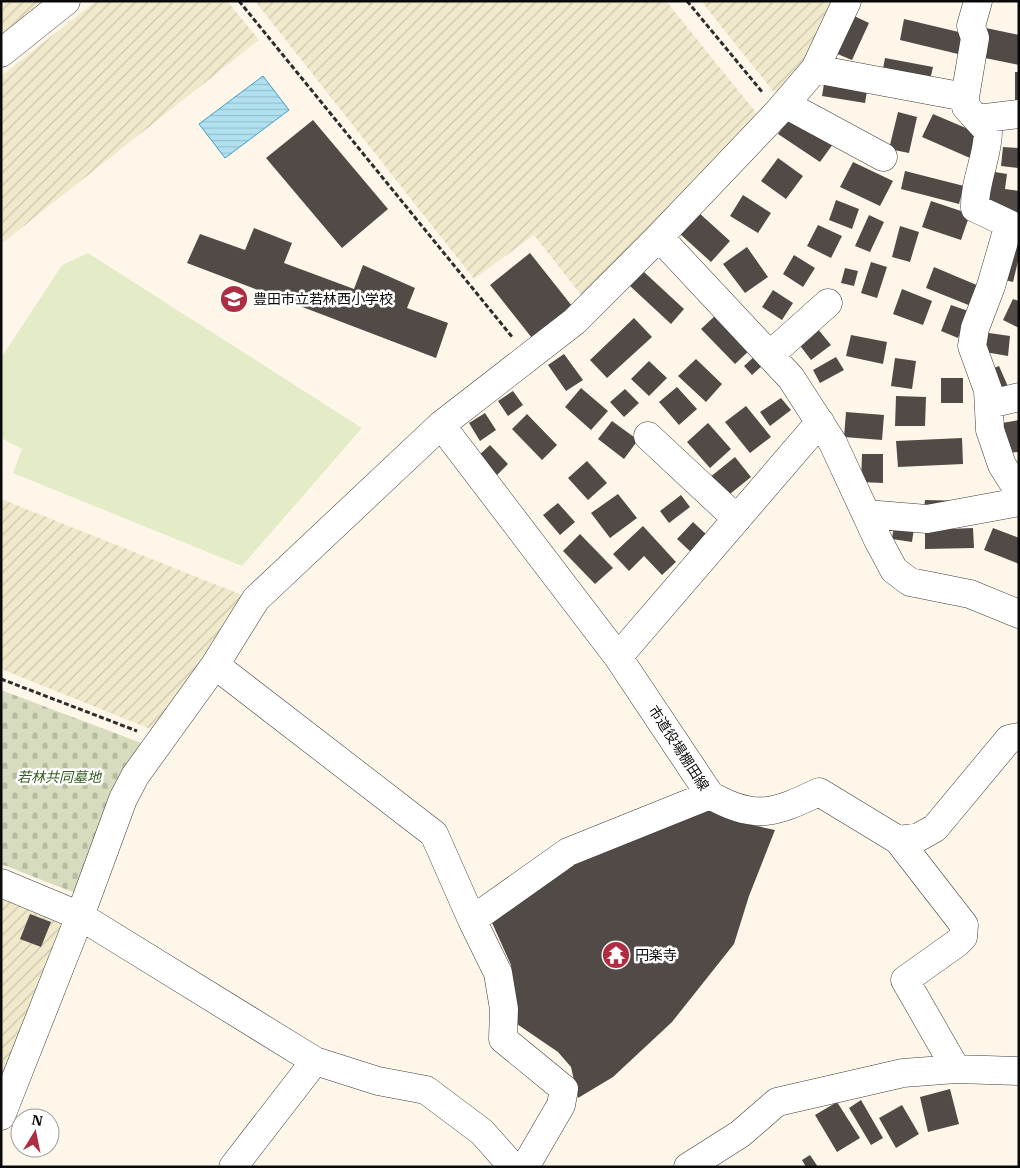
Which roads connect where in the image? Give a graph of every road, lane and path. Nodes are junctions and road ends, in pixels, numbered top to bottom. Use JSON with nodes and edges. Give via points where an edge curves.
{"nodes":[{"id":1,"x":66,"y":1,"type":"edge"},
{"id":2,"x":239,"y":1,"type":"edge"},
{"id":3,"x":687,"y":1,"type":"edge"},
{"id":4,"x":847,"y":1,"type":"edge"},
{"id":5,"x":978,"y":1,"type":"edge"},
{"id":6,"x":1,"y":53,"type":"edge"},
{"id":7,"x":815,"y":68,"type":"junction"},
{"id":8,"x":782,"y":108,"type":"junction"},
{"id":9,"x":971,"y":108,"type":"junction"},
{"id":10,"x":1019,"y":114,"type":"edge"},
{"id":11,"x":883,"y":157,"type":"dead end"},
{"id":12,"x":1014,"y":224,"type":"edge"},
{"id":13,"x":659,"y":237,"type":"junction"},
{"id":14,"x":828,"y":303,"type":"dead end"},
{"id":15,"x":770,"y":355,"type":"junction"},
{"id":16,"x":528,"y":356,"type":"junction"},
{"id":17,"x":1019,"y":397,"type":"edge"},
{"id":18,"x":990,"y":404,"type":"junction"},
{"id":19,"x":820,"y":422,"type":"junction"},
{"id":20,"x":440,"y":424,"type":"junction"},
{"id":21,"x":648,"y":436,"type":"dead end"},
{"id":22,"x":1019,"y":492,"type":"edge"},
{"id":23,"x":1019,"y":502,"type":"edge"},
{"id":24,"x":866,"y":514,"type":"junction"},
{"id":25,"x":737,"y":519,"type":"junction"},
{"id":26,"x":1019,"y":614,"type":"edge"},
{"id":27,"x":618,"y":656,"type":"junction"},
{"id":28,"x":214,"y":665,"type":"junction"},
{"id":29,"x":1,"y":679,"type":"edge"},
{"id":30,"x":1019,"y":737,"type":"edge"},
{"id":31,"x":161,"y":741,"type":"junction"},
{"id":32,"x":710,"y":796,"type":"junction"},
{"id":33,"x":898,"y":840,"type":"junction"},
{"id":34,"x":1,"y":883,"type":"edge"},
{"id":35,"x":80,"y":916,"type":"junction"},
{"id":36,"x":472,"y":920,"type":"junction"},
{"id":37,"x":315,"y":1061,"type":"junction"},
{"id":38,"x":956,"y":1069,"type":"junction"},
{"id":39,"x":1019,"y":1071,"type":"edge"},
{"id":40,"x":1,"y":1116,"type":"edge"},
{"id":41,"x":234,"y":1167,"type":"edge"},
{"id":42,"x":513,"y":1167,"type":"edge"},
{"id":43,"x":525,"y":1167,"type":"edge"},
{"id":44,"x":688,"y":1167,"type":"edge"}],
"edges":[{"from":1,"to":6,"type":"street"},
{"from":2,"to":16,"type":"path"},
{"from":3,"to":8,"type":"path"},
{"from":4,"to":7,"type":"street"},
{"from":5,"to":9,"type":"street","via":[[971,26],[975,38]]},
{"from":7,"to":8,"type":"street"},
{"from":7,"to":9,"type":"street"},
{"from":8,"to":11,"type":"street"},
{"from":8,"to":13,"type":"street"},
{"from":9,"to":10,"type":"street"},
{"from":9,"to":12,"type":"street","via":[[988,131],[975,198],[976,208]]},
{"from":12,"to":18,"type":"street","via":[[975,328],[972,346]]},
{"from":13,"to":15,"type":"street"},
{"from":13,"to":16,"type":"street","via":[[575,321]]},
{"from":14,"to":15,"type":"street"},
{"from":15,"to":19,"type":"street","via":[[791,378]]},
{"from":16,"to":20,"type":"street"},
{"from":17,"to":18,"type":"street"},
{"from":18,"to":22,"type":"street","via":[[990,430],[1002,465]]},
{"from":19,"to":24,"type":"street","via":[[834,443]]},
{"from":19,"to":25,"type":"street"},
{"from":20,"to":27,"type":"street","name":"市道役場棚田線"},
{"from":20,"to":28,"type":"street","via":[[256,599]]},
{"from":21,"to":25,"type":"street"},
{"from":23,"to":24,"type":"street","via":[[928,519]]},
{"from":24,"to":26,"type":"street","via":[[894,570],[910,582],[970,594]]},
{"from":25,"to":27,"type":"street"},
{"from":27,"to":32,"type":"street","name":"市道役場棚田線"},
{"from":28,"to":31,"type":"street"},
{"from":28,"to":36,"type":"street","via":[[434,834]]},
{"from":29,"to":31,"type":"path"},
{"from":30,"to":33,"type":"street","via":[[1009,739],[935,828],[918,837]]},
{"from":31,"to":35,"type":"street","via":[[135,776],[124,799]]},
{"from":32,"to":33,"type":"street","name":"市道役場棚田線","via":[[730,807],[756,813],[780,808],[818,792]]},
{"from":32,"to":36,"type":"street","via":[[568,852]]},
{"from":33,"to":38,"type":"street","via":[[964,925],[957,943],[905,980]]},
{"from":34,"to":35,"type":"street"},
{"from":35,"to":37,"type":"street"},
{"from":35,"to":40,"type":"street"},
{"from":36,"to":43,"type":"street","via":[[498,973],[504,1009],[504,1039],[564,1090],[561,1105]]},
{"from":37,"to":41,"type":"street"},
{"from":37,"to":42,"type":"street","via":[[378,1081],[426,1090],[482,1132]]},
{"from":38,"to":39,"type":"street"},
{"from":38,"to":44,"type":"street","via":[[903,1073],[777,1102],[740,1134]]}]}
